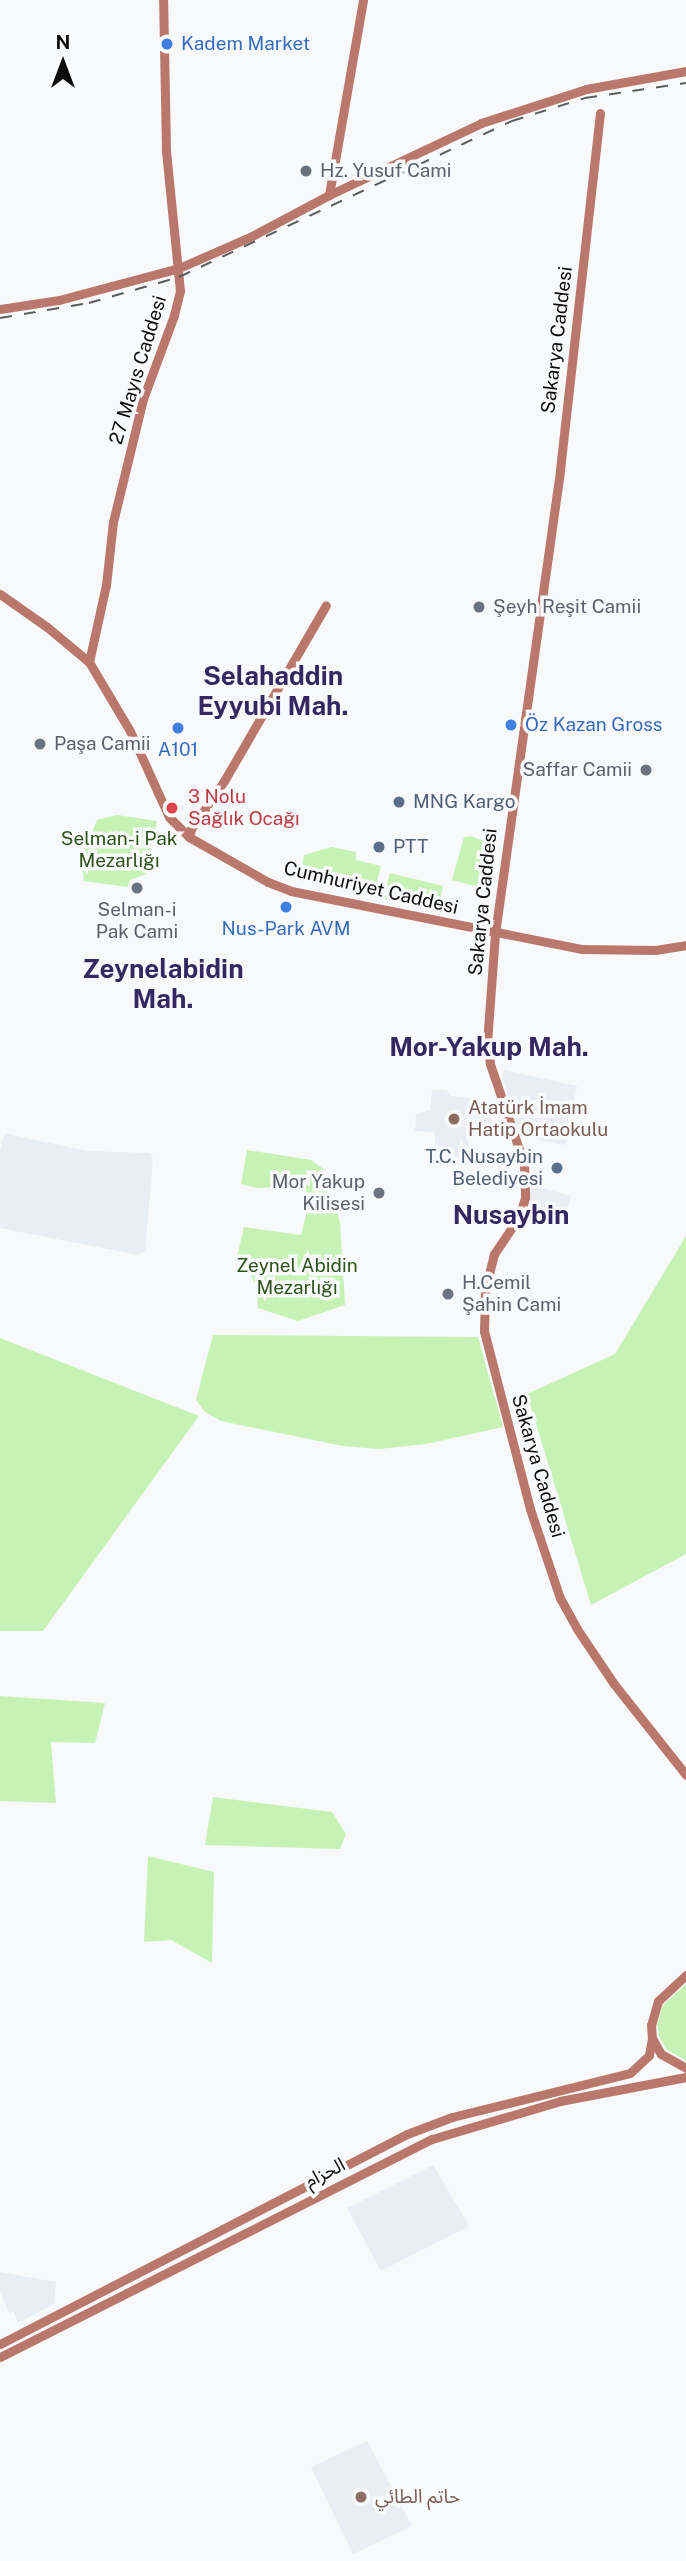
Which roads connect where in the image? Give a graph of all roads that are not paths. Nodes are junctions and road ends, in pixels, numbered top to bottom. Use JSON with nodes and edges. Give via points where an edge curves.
{"nodes":[{"id":1,"x":163,"y":0,"type":"edge"},
{"id":2,"x":363,"y":0,"type":"edge"},
{"id":3,"x":686,"y":71,"type":"edge"},
{"id":4,"x":600,"y":113,"type":"dead end"},
{"id":5,"x":329,"y":195,"type":"junction"},
{"id":6,"x":179,"y":268,"type":"junction"},
{"id":7,"x":0,"y":309,"type":"edge"},
{"id":8,"x":0,"y":594,"type":"edge"},
{"id":9,"x":326,"y":605,"type":"dead end"},
{"id":10,"x":89,"y":662,"type":"junction"},
{"id":11,"x":190,"y":837,"type":"junction"},
{"id":12,"x":495,"y":934,"type":"junction"},
{"id":13,"x":686,"y":945,"type":"edge"},
{"id":14,"x":675,"y":1763,"type":"junction"},
{"id":15,"x":686,"y":1765,"type":"edge"},
{"id":16,"x":686,"y":1775,"type":"edge"},
{"id":17,"x":686,"y":1975,"type":"edge"},
{"id":18,"x":652,"y":2038,"type":"junction"},
{"id":19,"x":686,"y":2068,"type":"edge"},
{"id":20,"x":686,"y":2077,"type":"edge"},
{"id":21,"x":0,"y":2344,"type":"edge"},
{"id":22,"x":0,"y":2357,"type":"edge"}],
"edges":[{"from":1,"to":6,"type":"street","name":"27 Mayıs Caddesi","via":[[166,150]]},
{"from":2,"to":5,"type":"street"},
{"from":3,"to":5,"type":"street","via":[[607,84],[492,119]]},
{"from":4,"to":12,"type":"street","name":"Sakarya Caddesi","via":[[560,471]]},
{"from":5,"to":6,"type":"street"},
{"from":6,"to":7,"type":"street","via":[[59,300]]},
{"from":6,"to":10,"type":"street","name":"27 Mayıs Caddesi","via":[[174,315],[143,399],[113,522],[106,585]]},
{"from":8,"to":10,"type":"street","name":"Cumhuriyet Caddesi"},
{"from":9,"to":11,"type":"street"},
{"from":10,"to":11,"type":"street","name":"Cumhuriyet Caddesi","via":[[131,731],[169,817]]},
{"from":11,"to":12,"type":"street","name":"Cumhuriyet Caddesi","via":[[291,891]]},
{"from":12,"to":13,"type":"street","name":"Cumhuriyet Caddesi","via":[[582,949],[655,950]]},
{"from":12,"to":14,"type":"street","name":"Sakarya Caddesi","via":[[487,1048],[526,1182],[521,1213],[494,1254],[488,1273],[486,1343],[549,1571],[568,1615]]},
{"from":14,"to":15,"type":"street"},
{"from":14,"to":16,"type":"street","name":"Sakarya Caddesi"},
{"from":17,"to":18,"type":"street","via":[[656,2004]]},
{"from":18,"to":19,"type":"street","via":[[665,2057]]},
{"from":18,"to":21,"type":"street","name":"الحزام","via":[[649,2055],[629,2073],[452,2116],[407,2134]]},
{"from":20,"to":22,"type":"street","name":"الحزام","via":[[560,2101],[432,2139]]}]}
